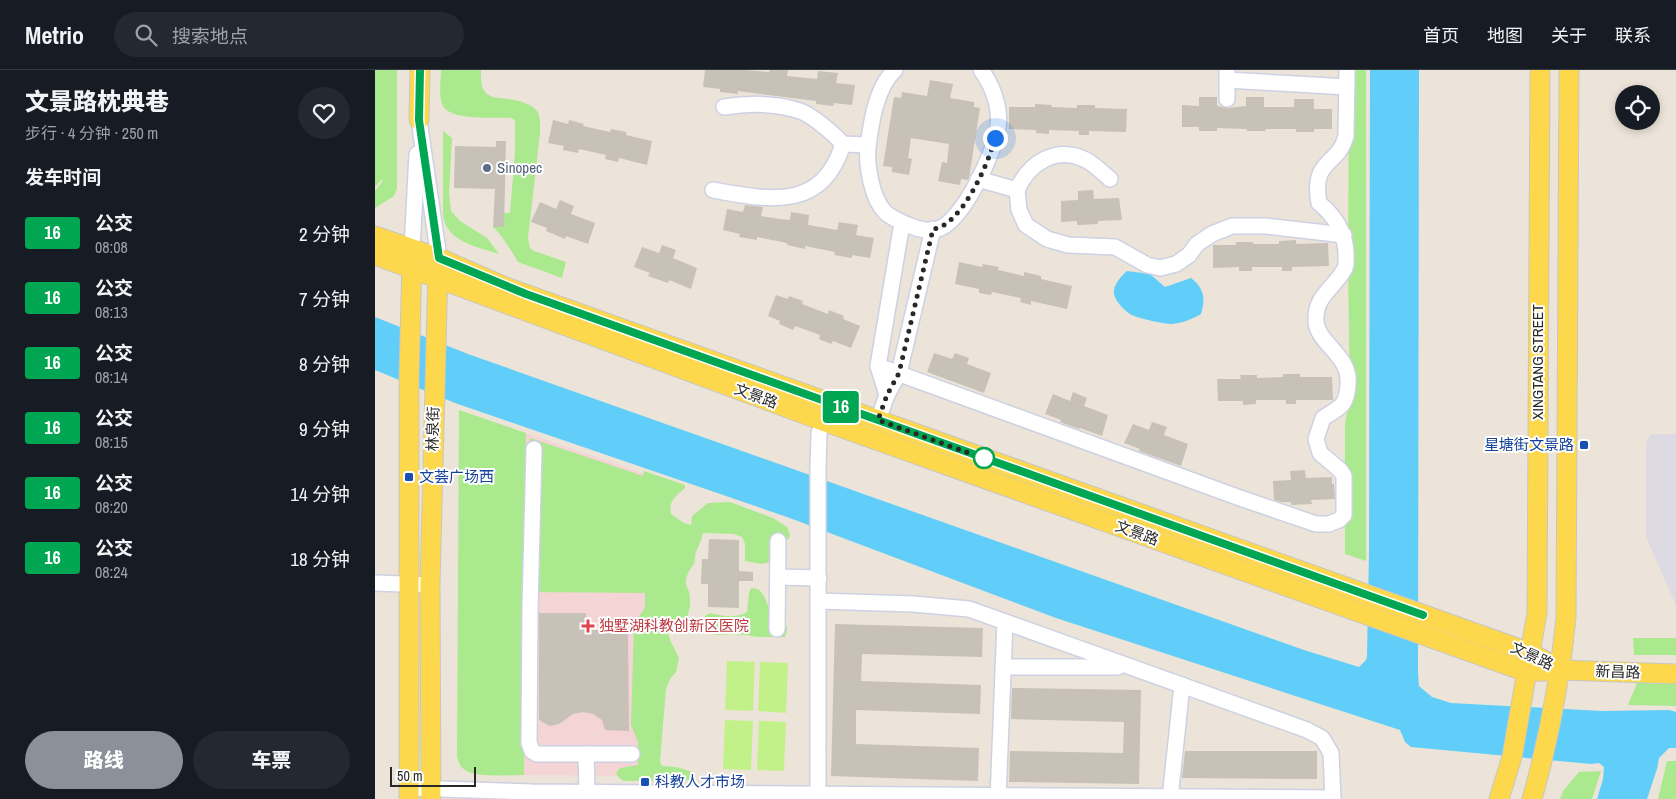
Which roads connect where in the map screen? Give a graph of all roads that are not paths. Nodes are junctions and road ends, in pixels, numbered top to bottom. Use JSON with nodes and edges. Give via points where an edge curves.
{"nodes":[{"id":1,"x":421,"y":70,"type":"edge"},
{"id":2,"x":895,"y":70,"type":"edge"},
{"id":3,"x":981,"y":70,"type":"edge"},
{"id":4,"x":1347,"y":70,"type":"edge"},
{"id":5,"x":1540,"y":70,"type":"edge"},
{"id":6,"x":1569,"y":70,"type":"edge"},
{"id":7,"x":1227,"y":75,"type":"edge"},
{"id":8,"x":1347,"y":87,"type":"junction"},
{"id":9,"x":1227,"y":99,"type":"dead end"},
{"id":10,"x":724,"y":107,"type":"dead end"},
{"id":11,"x":419,"y":120,"type":"junction"},
{"id":12,"x":843,"y":144,"type":"junction"},
{"id":13,"x":868,"y":145,"type":"junction"},
{"id":14,"x":978,"y":178,"type":"junction"},
{"id":15,"x":1110,"y":179,"type":"dead end"},
{"id":16,"x":713,"y":190,"type":"dead end"},
{"id":17,"x":1017,"y":190,"type":"junction"},
{"id":18,"x":902,"y":223,"type":"junction"},
{"id":19,"x":933,"y":229,"type":"junction"},
{"id":20,"x":1344,"y":235,"type":"junction"},
{"id":21,"x":375,"y":236,"type":"edge"},
{"id":22,"x":412,"y":249,"type":"junction"},
{"id":23,"x":375,"y":255,"type":"edge"},
{"id":24,"x":439,"y":258,"type":"junction"},
{"id":25,"x":412,"y":268,"type":"junction"},
{"id":26,"x":438,"y":278,"type":"junction"},
{"id":27,"x":890,"y":295,"type":"junction"},
{"id":28,"x":916,"y":301,"type":"junction"},
{"id":29,"x":878,"y":366,"type":"junction"},
{"id":30,"x":899,"y":373,"type":"junction"},
{"id":31,"x":887,"y":395,"type":"junction"},
{"id":32,"x":878,"y":420,"type":"junction"},
{"id":33,"x":823,"y":421,"type":"junction"},
{"id":34,"x":534,"y":449,"type":"dead end"},
{"id":35,"x":778,"y":541,"type":"dead end"},
{"id":36,"x":778,"y":577,"type":"junction"},
{"id":37,"x":819,"y":578,"type":"junction"},
{"id":38,"x":375,"y":584,"type":"edge"},
{"id":39,"x":409,"y":585,"type":"junction"},
{"id":40,"x":430,"y":585,"type":"junction"},
{"id":41,"x":1353,"y":600,"type":"junction"},
{"id":42,"x":819,"y":601,"type":"junction"},
{"id":43,"x":1005,"y":622,"type":"junction"},
{"id":44,"x":777,"y":629,"type":"dead end"},
{"id":45,"x":1531,"y":653,"type":"junction"},
{"id":46,"x":1003,"y":667,"type":"junction"},
{"id":47,"x":1130,"y":667,"type":"junction"},
{"id":48,"x":1561,"y":670,"type":"junction"},
{"id":49,"x":1527,"y":672,"type":"junction"},
{"id":50,"x":1676,"y":674,"type":"edge"},
{"id":51,"x":1182,"y":685,"type":"junction"},
{"id":52,"x":586,"y":754,"type":"junction"},
{"id":53,"x":632,"y":754,"type":"dead end"},
{"id":54,"x":587,"y":792,"type":"junction"},
{"id":55,"x":409,"y":794,"type":"edge"},
{"id":56,"x":431,"y":794,"type":"edge"},
{"id":57,"x":532,"y":795,"type":"edge"},
{"id":58,"x":673,"y":796,"type":"edge"},
{"id":59,"x":818,"y":797,"type":"edge"},
{"id":60,"x":998,"y":797,"type":"edge"},
{"id":61,"x":1170,"y":798,"type":"edge"},
{"id":62,"x":1333,"y":798,"type":"edge"},
{"id":63,"x":1499,"y":799,"type":"edge"},
{"id":64,"x":1531,"y":799,"type":"edge"}],
"edges":[{"from":1,"to":11,"type":"main road","name":"林泉街"},
{"from":2,"to":13,"type":"street","via":[[878,98]]},
{"from":3,"to":14,"type":"street","via":[[988,79],[999,126],[992,151]]},
{"from":4,"to":8,"type":"street"},
{"from":5,"to":45,"type":"main road","name":"XINGTANG STREET","via":[[1537,613]]},
{"from":6,"to":48,"type":"main road","name":"XINGTANG STREET","via":[[1566,618]]},
{"from":7,"to":8,"type":"street"},
{"from":7,"to":9,"type":"street"},
{"from":8,"to":20,"type":"street","via":[[1344,144],[1321,170],[1317,182],[1319,203],[1328,210]]},
{"from":10,"to":12,"type":"street","via":[[759,103],[801,111]]},
{"from":11,"to":22,"type":"street","name":"林泉街"},
{"from":11,"to":24,"type":"street","name":"林泉街"},
{"from":12,"to":13,"type":"street"},
{"from":12,"to":16,"type":"street","via":[[826,176],[813,189],[797,195],[770,199]]},
{"from":13,"to":18,"type":"street","via":[[868,171],[874,192],[885,212]]},
{"from":14,"to":17,"type":"street"},
{"from":14,"to":19,"type":"street","via":[[957,216]]},
{"from":15,"to":17,"type":"street","via":[[1085,160],[1053,155],[1037,163],[1022,178]]},
{"from":17,"to":20,"type":"street","via":[[1019,210],[1026,225],[1047,239],[1068,245],[1115,247],[1147,265],[1160,268],[1176,264],[1197,244],[1232,226],[1266,226]]},
{"from":18,"to":19,"type":"street","via":[[921,230]]},
{"from":18,"to":27,"type":"street"},
{"from":19,"to":28,"type":"street"},
{"from":20,"to":30,"type":"street","via":[[1346,268],[1321,297],[1316,322],[1319,332],[1346,367],[1349,380],[1347,398],[1343,405],[1323,418],[1316,439],[1320,453],[1344,476],[1344,515],[1329,524],[1316,524],[1239,498]]},
{"from":21,"to":22,"type":"main road","name":"文景路"},
{"from":22,"to":24,"type":"main road","name":"文景路"},
{"from":22,"to":25,"type":"main road","name":"林泉街"},
{"from":23,"to":25,"type":"main road","name":"文景路"},
{"from":24,"to":26,"type":"main road","name":"林泉街"},
{"from":24,"to":32,"type":"main road","name":"文景路","via":[[517,291]]},
{"from":25,"to":26,"type":"main road","name":"文景路"},
{"from":25,"to":39,"type":"main road","name":"林泉街"},
{"from":26,"to":33,"type":"main road","name":"文景路"},
{"from":26,"to":40,"type":"main road","name":"林泉街"},
{"from":27,"to":28,"type":"street"},
{"from":27,"to":29,"type":"street"},
{"from":28,"to":30,"type":"street"},
{"from":29,"to":30,"type":"street"},
{"from":29,"to":31,"type":"street"},
{"from":30,"to":31,"type":"street"},
{"from":31,"to":32,"type":"street"},
{"from":32,"to":41,"type":"main road","name":"文景路"},
{"from":33,"to":37,"type":"street","via":[[819,433],[818,469]]},
{"from":33,"to":41,"type":"main road","name":"文景路"},
{"from":34,"to":52,"type":"street","via":[[529,743],[537,754]]},
{"from":35,"to":36,"type":"street"},
{"from":36,"to":37,"type":"street"},
{"from":36,"to":44,"type":"street"},
{"from":37,"to":42,"type":"street"},
{"from":38,"to":39,"type":"street"},
{"from":39,"to":40,"type":"street"},
{"from":39,"to":55,"type":"main road","name":"林泉街"},
{"from":40,"to":56,"type":"main road","name":"林泉街"},
{"from":41,"to":45,"type":"main road","name":"文景路","via":[[1423,615]]},
{"from":41,"to":49,"type":"main road","name":"文景路","via":[[1420,634]]},
{"from":42,"to":43,"type":"street","via":[[938,606],[969,610]]},
{"from":42,"to":59,"type":"street"},
{"from":43,"to":46,"type":"street"},
{"from":43,"to":47,"type":"street"},
{"from":45,"to":48,"type":"main road","name":"文景路"},
{"from":45,"to":49,"type":"main road","name":"XINGTANG STREET"},
{"from":46,"to":47,"type":"street"},
{"from":46,"to":60,"type":"street"},
{"from":47,"to":51,"type":"street"},
{"from":48,"to":49,"type":"main road","name":"文景路"},
{"from":48,"to":50,"type":"main road","name":"新昌路"},
{"from":48,"to":64,"type":"main road","name":"XINGTANG STREET","via":[[1542,763]]},
{"from":49,"to":63,"type":"main road","name":"XINGTANG STREET","via":[[1512,757]]},
{"from":51,"to":61,"type":"street"},
{"from":51,"to":62,"type":"street","via":[[1322,738],[1331,753]]},
{"from":52,"to":53,"type":"street"},
{"from":52,"to":54,"type":"street"},
{"from":54,"to":57,"type":"street"},
{"from":54,"to":58,"type":"street"},
{"from":55,"to":56,"type":"street"},
{"from":56,"to":57,"type":"street"},
{"from":58,"to":59,"type":"street"},
{"from":59,"to":60,"type":"street"},
{"from":60,"to":61,"type":"street"},
{"from":61,"to":62,"type":"street"}]}
